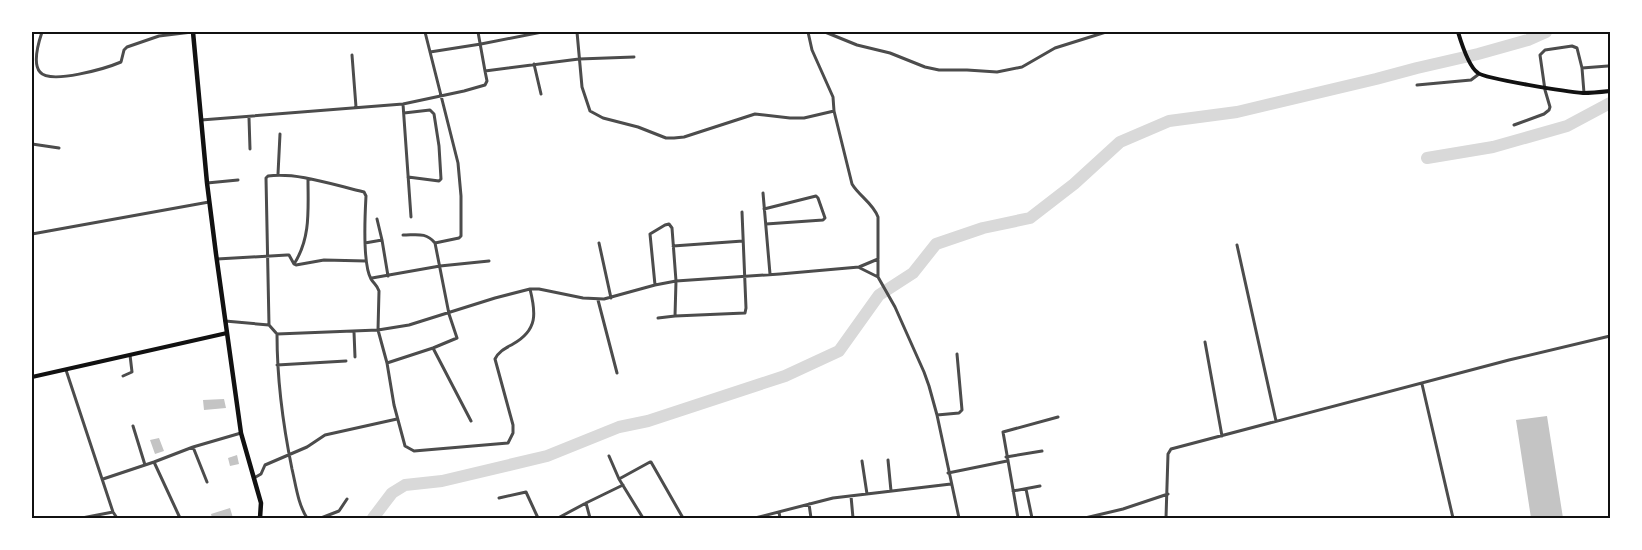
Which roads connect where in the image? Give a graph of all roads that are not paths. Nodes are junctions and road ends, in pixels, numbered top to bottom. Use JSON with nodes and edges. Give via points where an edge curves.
{"nodes":[{"id":1,"x":42,"y":32,"type":"edge"},
{"id":2,"x":193,"y":32,"type":"edge"},
{"id":3,"x":425,"y":32,"type":"edge"},
{"id":4,"x":478,"y":32,"type":"edge"},
{"id":5,"x":542,"y":32,"type":"edge"},
{"id":6,"x":578,"y":32,"type":"edge"},
{"id":7,"x":808,"y":32,"type":"edge"},
{"id":8,"x":825,"y":32,"type":"edge"},
{"id":9,"x":1106,"y":32,"type":"edge"},
{"id":10,"x":1458,"y":32,"type":"edge"},
{"id":11,"x":480,"y":44,"type":"junction"},
{"id":12,"x":36,"y":47,"type":"junction"},
{"id":13,"x":32,"y":50,"type":"edge"},
{"id":14,"x":430,"y":52,"type":"junction"},
{"id":15,"x":352,"y":55,"type":"dead end"},
{"id":16,"x":634,"y":57,"type":"dead end"},
{"id":17,"x":579,"y":59,"type":"junction"},
{"id":18,"x":534,"y":64,"type":"junction"},
{"id":19,"x":1608,"y":66,"type":"dead end"},
{"id":20,"x":1582,"y":68,"type":"junction"},
{"id":21,"x":485,"y":71,"type":"junction"},
{"id":22,"x":1479,"y":74,"type":"junction"},
{"id":23,"x":1417,"y":85,"type":"dead end"},
{"id":24,"x":1544,"y":87,"type":"junction"},
{"id":25,"x":1611,"y":91,"type":"edge"},
{"id":26,"x":1584,"y":93,"type":"junction"},
{"id":27,"x":541,"y":94,"type":"dead end"},
{"id":28,"x":441,"y":96,"type":"junction"},
{"id":29,"x":403,"y":104,"type":"junction"},
{"id":30,"x":357,"y":107,"type":"junction"},
{"id":31,"x":834,"y":111,"type":"junction"},
{"id":32,"x":404,"y":113,"type":"junction"},
{"id":33,"x":249,"y":117,"type":"junction"},
{"id":34,"x":201,"y":120,"type":"junction"},
{"id":35,"x":1514,"y":125,"type":"dead end"},
{"id":36,"x":280,"y":134,"type":"dead end"},
{"id":37,"x":32,"y":144,"type":"edge"},
{"id":38,"x":59,"y":148,"type":"dead end"},
{"id":39,"x":250,"y":149,"type":"dead end"},
{"id":40,"x":278,"y":175,"type":"junction"},
{"id":41,"x":408,"y":177,"type":"junction"},
{"id":42,"x":308,"y":179,"type":"junction"},
{"id":43,"x":238,"y":180,"type":"dead end"},
{"id":44,"x":207,"y":183,"type":"junction"},
{"id":45,"x":763,"y":193,"type":"dead end"},
{"id":46,"x":209,"y":202,"type":"junction"},
{"id":47,"x":764,"y":209,"type":"junction"},
{"id":48,"x":742,"y":212,"type":"dead end"},
{"id":49,"x":411,"y":217,"type":"dead end"},
{"id":50,"x":377,"y":219,"type":"dead end"},
{"id":51,"x":766,"y":224,"type":"junction"},
{"id":52,"x":32,"y":234,"type":"edge"},
{"id":53,"x":403,"y":235,"type":"dead end"},
{"id":54,"x":382,"y":240,"type":"junction"},
{"id":55,"x":743,"y":241,"type":"junction"},
{"id":56,"x":365,"y":243,"type":"junction"},
{"id":57,"x":435,"y":243,"type":"junction"},
{"id":58,"x":599,"y":243,"type":"dead end"},
{"id":59,"x":1237,"y":245,"type":"dead end"},
{"id":60,"x":673,"y":246,"type":"junction"},
{"id":61,"x":268,"y":255,"type":"junction"},
{"id":62,"x":217,"y":259,"type":"junction"},
{"id":63,"x":878,"y":259,"type":"junction"},
{"id":64,"x":366,"y":261,"type":"junction"},
{"id":65,"x":489,"y":261,"type":"dead end"},
{"id":66,"x":294,"y":264,"type":"junction"},
{"id":67,"x":440,"y":266,"type":"junction"},
{"id":68,"x":859,"y":267,"type":"junction"},
{"id":69,"x":770,"y":275,"type":"junction"},
{"id":70,"x":388,"y":276,"type":"junction"},
{"id":71,"x":745,"y":277,"type":"junction"},
{"id":72,"x":878,"y":277,"type":"junction"},
{"id":73,"x":371,"y":279,"type":"junction"},
{"id":74,"x":676,"y":281,"type":"junction"},
{"id":75,"x":655,"y":285,"type":"junction"},
{"id":76,"x":530,"y":290,"type":"junction"},
{"id":77,"x":611,"y":298,"type":"junction"},
{"id":78,"x":598,"y":299,"type":"junction"},
{"id":79,"x":449,"y":314,"type":"junction"},
{"id":80,"x":675,"y":316,"type":"junction"},
{"id":81,"x":658,"y":318,"type":"dead end"},
{"id":82,"x":225,"y":321,"type":"junction"},
{"id":83,"x":269,"y":325,"type":"junction"},
{"id":84,"x":378,"y":330,"type":"junction"},
{"id":85,"x":354,"y":332,"type":"junction"},
{"id":86,"x":227,"y":333,"type":"junction"},
{"id":87,"x":278,"y":334,"type":"junction"},
{"id":88,"x":1611,"y":336,"type":"edge"},
{"id":89,"x":1205,"y":342,"type":"dead end"},
{"id":90,"x":433,"y":348,"type":"junction"},
{"id":91,"x":957,"y":354,"type":"dead end"},
{"id":92,"x":130,"y":355,"type":"junction"},
{"id":93,"x":355,"y":357,"type":"dead end"},
{"id":94,"x":346,"y":361,"type":"dead end"},
{"id":95,"x":387,"y":363,"type":"junction"},
{"id":96,"x":277,"y":365,"type":"junction"},
{"id":97,"x":66,"y":370,"type":"junction"},
{"id":98,"x":617,"y":373,"type":"dead end"},
{"id":99,"x":123,"y":376,"type":"dead end"},
{"id":100,"x":32,"y":377,"type":"edge"},
{"id":101,"x":1422,"y":384,"type":"junction"},
{"id":102,"x":937,"y":415,"type":"junction"},
{"id":103,"x":1058,"y":417,"type":"dead end"},
{"id":104,"x":398,"y":419,"type":"junction"},
{"id":105,"x":471,"y":421,"type":"dead end"},
{"id":106,"x":1276,"y":421,"type":"junction"},
{"id":107,"x":134,"y":426,"type":"dead end"},
{"id":108,"x":242,"y":433,"type":"junction"},
{"id":109,"x":1222,"y":435,"type":"junction"},
{"id":110,"x":193,"y":447,"type":"junction"},
{"id":111,"x":1042,"y":451,"type":"dead end"},
{"id":112,"x":288,"y":455,"type":"junction"},
{"id":113,"x":609,"y":456,"type":"dead end"},
{"id":114,"x":1007,"y":459,"type":"junction"},
{"id":115,"x":888,"y":460,"type":"dead end"},
{"id":116,"x":862,"y":461,"type":"dead end"},
{"id":117,"x":154,"y":462,"type":"junction"},
{"id":118,"x":145,"y":465,"type":"junction"},
{"id":119,"x":948,"y":473,"type":"junction"},
{"id":120,"x":254,"y":478,"type":"junction"},
{"id":121,"x":619,"y":479,"type":"junction"},
{"id":122,"x":103,"y":480,"type":"junction"},
{"id":123,"x":207,"y":482,"type":"dead end"},
{"id":124,"x":951,"y":484,"type":"junction"},
{"id":125,"x":623,"y":485,"type":"junction"},
{"id":126,"x":1040,"y":486,"type":"dead end"},
{"id":127,"x":1026,"y":489,"type":"junction"},
{"id":128,"x":891,"y":491,"type":"junction"},
{"id":129,"x":1013,"y":491,"type":"junction"},
{"id":130,"x":867,"y":494,"type":"junction"},
{"id":131,"x":1168,"y":494,"type":"junction"},
{"id":132,"x":851,"y":496,"type":"junction"},
{"id":133,"x":499,"y":498,"type":"dead end"},
{"id":134,"x":347,"y":499,"type":"dead end"},
{"id":135,"x":586,"y":503,"type":"junction"},
{"id":136,"x":809,"y":504,"type":"junction"},
{"id":137,"x":113,"y":512,"type":"junction"},
{"id":138,"x":779,"y":512,"type":"junction"},
{"id":139,"x":82,"y":519,"type":"edge"},
{"id":140,"x":117,"y":519,"type":"edge"},
{"id":141,"x":180,"y":519,"type":"edge"},
{"id":142,"x":260,"y":519,"type":"edge"},
{"id":143,"x":307,"y":519,"type":"edge"},
{"id":144,"x":321,"y":519,"type":"edge"},
{"id":145,"x":538,"y":519,"type":"edge"},
{"id":146,"x":558,"y":519,"type":"edge"},
{"id":147,"x":590,"y":519,"type":"edge"},
{"id":148,"x":643,"y":519,"type":"edge"},
{"id":149,"x":683,"y":519,"type":"edge"},
{"id":150,"x":755,"y":519,"type":"edge"},
{"id":151,"x":780,"y":519,"type":"edge"},
{"id":152,"x":811,"y":519,"type":"edge"},
{"id":153,"x":854,"y":519,"type":"edge"},
{"id":154,"x":959,"y":519,"type":"edge"},
{"id":155,"x":1018,"y":519,"type":"edge"},
{"id":156,"x":1032,"y":519,"type":"edge"},
{"id":157,"x":1085,"y":519,"type":"edge"},
{"id":158,"x":1166,"y":519,"type":"edge"},
{"id":159,"x":1452,"y":519,"type":"edge"}],
"edges":[{"from":1,"to":12,"type":"street"},
{"from":2,"to":12,"type":"street","via":[[159,36],[127,47],[121,62],[70,76],[40,73]]},
{"from":2,"to":34,"type":"main road"},
{"from":3,"to":14,"type":"street"},
{"from":4,"to":11,"type":"street"},
{"from":5,"to":11,"type":"street"},
{"from":6,"to":17,"type":"street"},
{"from":7,"to":31,"type":"street","via":[[833,98]]},
{"from":8,"to":9,"type":"street","via":[[925,67],[997,72],[1022,67],[1055,48]]},
{"from":10,"to":22,"type":"main road"},
{"from":11,"to":14,"type":"street"},
{"from":11,"to":21,"type":"street"},
{"from":12,"to":13,"type":"street"},
{"from":14,"to":28,"type":"street"},
{"from":15,"to":30,"type":"street"},
{"from":16,"to":17,"type":"street"},
{"from":17,"to":18,"type":"street"},
{"from":17,"to":31,"type":"street","via":[[590,111],[666,138],[684,137],[755,114],[804,118]]},
{"from":18,"to":21,"type":"street"},
{"from":18,"to":27,"type":"street"},
{"from":19,"to":20,"type":"street"},
{"from":20,"to":24,"type":"street","via":[[1575,46],[1545,50],[1540,55]]},
{"from":20,"to":26,"type":"street"},
{"from":21,"to":28,"type":"street","via":[[485,85]]},
{"from":22,"to":23,"type":"street","via":[[1471,80]]},
{"from":22,"to":24,"type":"main road"},
{"from":24,"to":26,"type":"main road"},
{"from":24,"to":35,"type":"street","via":[[1549,110]]},
{"from":25,"to":26,"type":"main road"},
{"from":28,"to":29,"type":"street"},
{"from":28,"to":57,"type":"street","via":[[458,163],[461,236]]},
{"from":29,"to":30,"type":"street"},
{"from":29,"to":32,"type":"street"},
{"from":30,"to":33,"type":"street"},
{"from":31,"to":63,"type":"street","via":[[852,183],[878,217]]},
{"from":32,"to":41,"type":"street"},
{"from":32,"to":41,"type":"street","via":[[430,110],[434,114],[441,179],[439,182]]},
{"from":33,"to":34,"type":"street"},
{"from":33,"to":39,"type":"street"},
{"from":34,"to":44,"type":"main road"},
{"from":36,"to":40,"type":"street"},
{"from":37,"to":38,"type":"street"},
{"from":40,"to":42,"type":"street"},
{"from":40,"to":61,"type":"street","via":[[266,178]]},
{"from":41,"to":49,"type":"street"},
{"from":42,"to":56,"type":"street","via":[[365,194]]},
{"from":42,"to":66,"type":"street","via":[[308,228]]},
{"from":43,"to":44,"type":"street"},
{"from":44,"to":46,"type":"main road"},
{"from":45,"to":47,"type":"street"},
{"from":46,"to":52,"type":"street"},
{"from":46,"to":62,"type":"main road"},
{"from":47,"to":51,"type":"street"},
{"from":47,"to":51,"type":"street","via":[[816,196],[825,218]]},
{"from":48,"to":55,"type":"street"},
{"from":50,"to":54,"type":"street"},
{"from":51,"to":69,"type":"street"},
{"from":53,"to":57,"type":"street","via":[[426,235]]},
{"from":54,"to":56,"type":"street"},
{"from":54,"to":70,"type":"street"},
{"from":55,"to":60,"type":"street"},
{"from":55,"to":71,"type":"street"},
{"from":56,"to":64,"type":"street"},
{"from":57,"to":67,"type":"street"},
{"from":58,"to":77,"type":"street"},
{"from":59,"to":106,"type":"street"},
{"from":60,"to":74,"type":"street"},
{"from":60,"to":75,"type":"street","via":[[670,225],[651,232]]},
{"from":61,"to":62,"type":"street"},
{"from":61,"to":66,"type":"street","via":[[289,255]]},
{"from":61,"to":83,"type":"street"},
{"from":62,"to":82,"type":"main road"},
{"from":63,"to":68,"type":"street"},
{"from":63,"to":72,"type":"street"},
{"from":64,"to":66,"type":"street"},
{"from":64,"to":73,"type":"street"},
{"from":65,"to":67,"type":"street"},
{"from":67,"to":70,"type":"street"},
{"from":67,"to":79,"type":"street"},
{"from":68,"to":69,"type":"street"},
{"from":68,"to":72,"type":"street"},
{"from":69,"to":71,"type":"street"},
{"from":70,"to":73,"type":"street"},
{"from":71,"to":74,"type":"street"},
{"from":71,"to":80,"type":"street","via":[[745,314]]},
{"from":72,"to":102,"type":"street","via":[[924,372]]},
{"from":73,"to":84,"type":"street","via":[[379,291]]},
{"from":74,"to":75,"type":"street"},
{"from":74,"to":80,"type":"street"},
{"from":75,"to":77,"type":"street"},
{"from":76,"to":78,"type":"street"},
{"from":76,"to":79,"type":"street"},
{"from":76,"to":104,"type":"street","via":[[534,306],[532,326],[495,359],[513,425],[508,443],[414,451],[405,446]]},
{"from":77,"to":78,"type":"street"},
{"from":78,"to":98,"type":"street"},
{"from":79,"to":84,"type":"street"},
{"from":79,"to":90,"type":"street","via":[[457,338]]},
{"from":80,"to":81,"type":"street"},
{"from":82,"to":83,"type":"street"},
{"from":82,"to":86,"type":"main road"},
{"from":83,"to":87,"type":"street"},
{"from":84,"to":85,"type":"street"},
{"from":84,"to":95,"type":"street"},
{"from":85,"to":87,"type":"street"},
{"from":85,"to":93,"type":"street"},
{"from":86,"to":92,"type":"main road"},
{"from":86,"to":108,"type":"main road"},
{"from":87,"to":96,"type":"street"},
{"from":88,"to":101,"type":"street"},
{"from":89,"to":109,"type":"street"},
{"from":90,"to":95,"type":"street"},
{"from":90,"to":105,"type":"street"},
{"from":91,"to":102,"type":"street","via":[[962,410]]},
{"from":92,"to":97,"type":"main road"},
{"from":92,"to":99,"type":"street","via":[[132,372]]},
{"from":94,"to":96,"type":"street"},
{"from":95,"to":104,"type":"street"},
{"from":96,"to":112,"type":"street"},
{"from":97,"to":100,"type":"main road"},
{"from":97,"to":122,"type":"street"},
{"from":101,"to":106,"type":"street"},
{"from":101,"to":159,"type":"street"},
{"from":102,"to":119,"type":"street"},
{"from":103,"to":114,"type":"street","via":[[1004,431]]},
{"from":104,"to":112,"type":"street","via":[[325,435]]},
{"from":106,"to":109,"type":"street"},
{"from":107,"to":118,"type":"street"},
{"from":108,"to":110,"type":"street"},
{"from":108,"to":120,"type":"main road"},
{"from":109,"to":131,"type":"street","via":[[1171,449]]},
{"from":110,"to":117,"type":"street"},
{"from":110,"to":123,"type":"street"},
{"from":111,"to":114,"type":"street"},
{"from":112,"to":120,"type":"street","via":[[265,465]]},
{"from":112,"to":143,"type":"street"},
{"from":113,"to":121,"type":"street"},
{"from":114,"to":119,"type":"street"},
{"from":114,"to":129,"type":"street"},
{"from":115,"to":128,"type":"street"},
{"from":116,"to":130,"type":"street"},
{"from":117,"to":118,"type":"street"},
{"from":117,"to":141,"type":"street"},
{"from":118,"to":122,"type":"street"},
{"from":119,"to":124,"type":"street"},
{"from":120,"to":142,"type":"main road","via":[[261,503]]},
{"from":121,"to":125,"type":"street"},
{"from":121,"to":149,"type":"street","via":[[651,462]]},
{"from":122,"to":137,"type":"street"},
{"from":124,"to":128,"type":"street"},
{"from":124,"to":154,"type":"street"},
{"from":125,"to":135,"type":"street"},
{"from":125,"to":148,"type":"street"},
{"from":126,"to":127,"type":"street"},
{"from":127,"to":129,"type":"street"},
{"from":127,"to":156,"type":"street"},
{"from":128,"to":130,"type":"street"},
{"from":129,"to":155,"type":"street"},
{"from":130,"to":132,"type":"street"},
{"from":131,"to":157,"type":"street"},
{"from":131,"to":158,"type":"street"},
{"from":132,"to":136,"type":"street"},
{"from":132,"to":153,"type":"street"},
{"from":133,"to":145,"type":"street","via":[[526,492]]},
{"from":134,"to":144,"type":"street","via":[[339,512]]},
{"from":135,"to":146,"type":"street"},
{"from":135,"to":147,"type":"street"},
{"from":136,"to":138,"type":"street"},
{"from":136,"to":152,"type":"street"},
{"from":137,"to":139,"type":"street"},
{"from":137,"to":140,"type":"street"},
{"from":138,"to":150,"type":"street"},
{"from":138,"to":151,"type":"street"}]}
